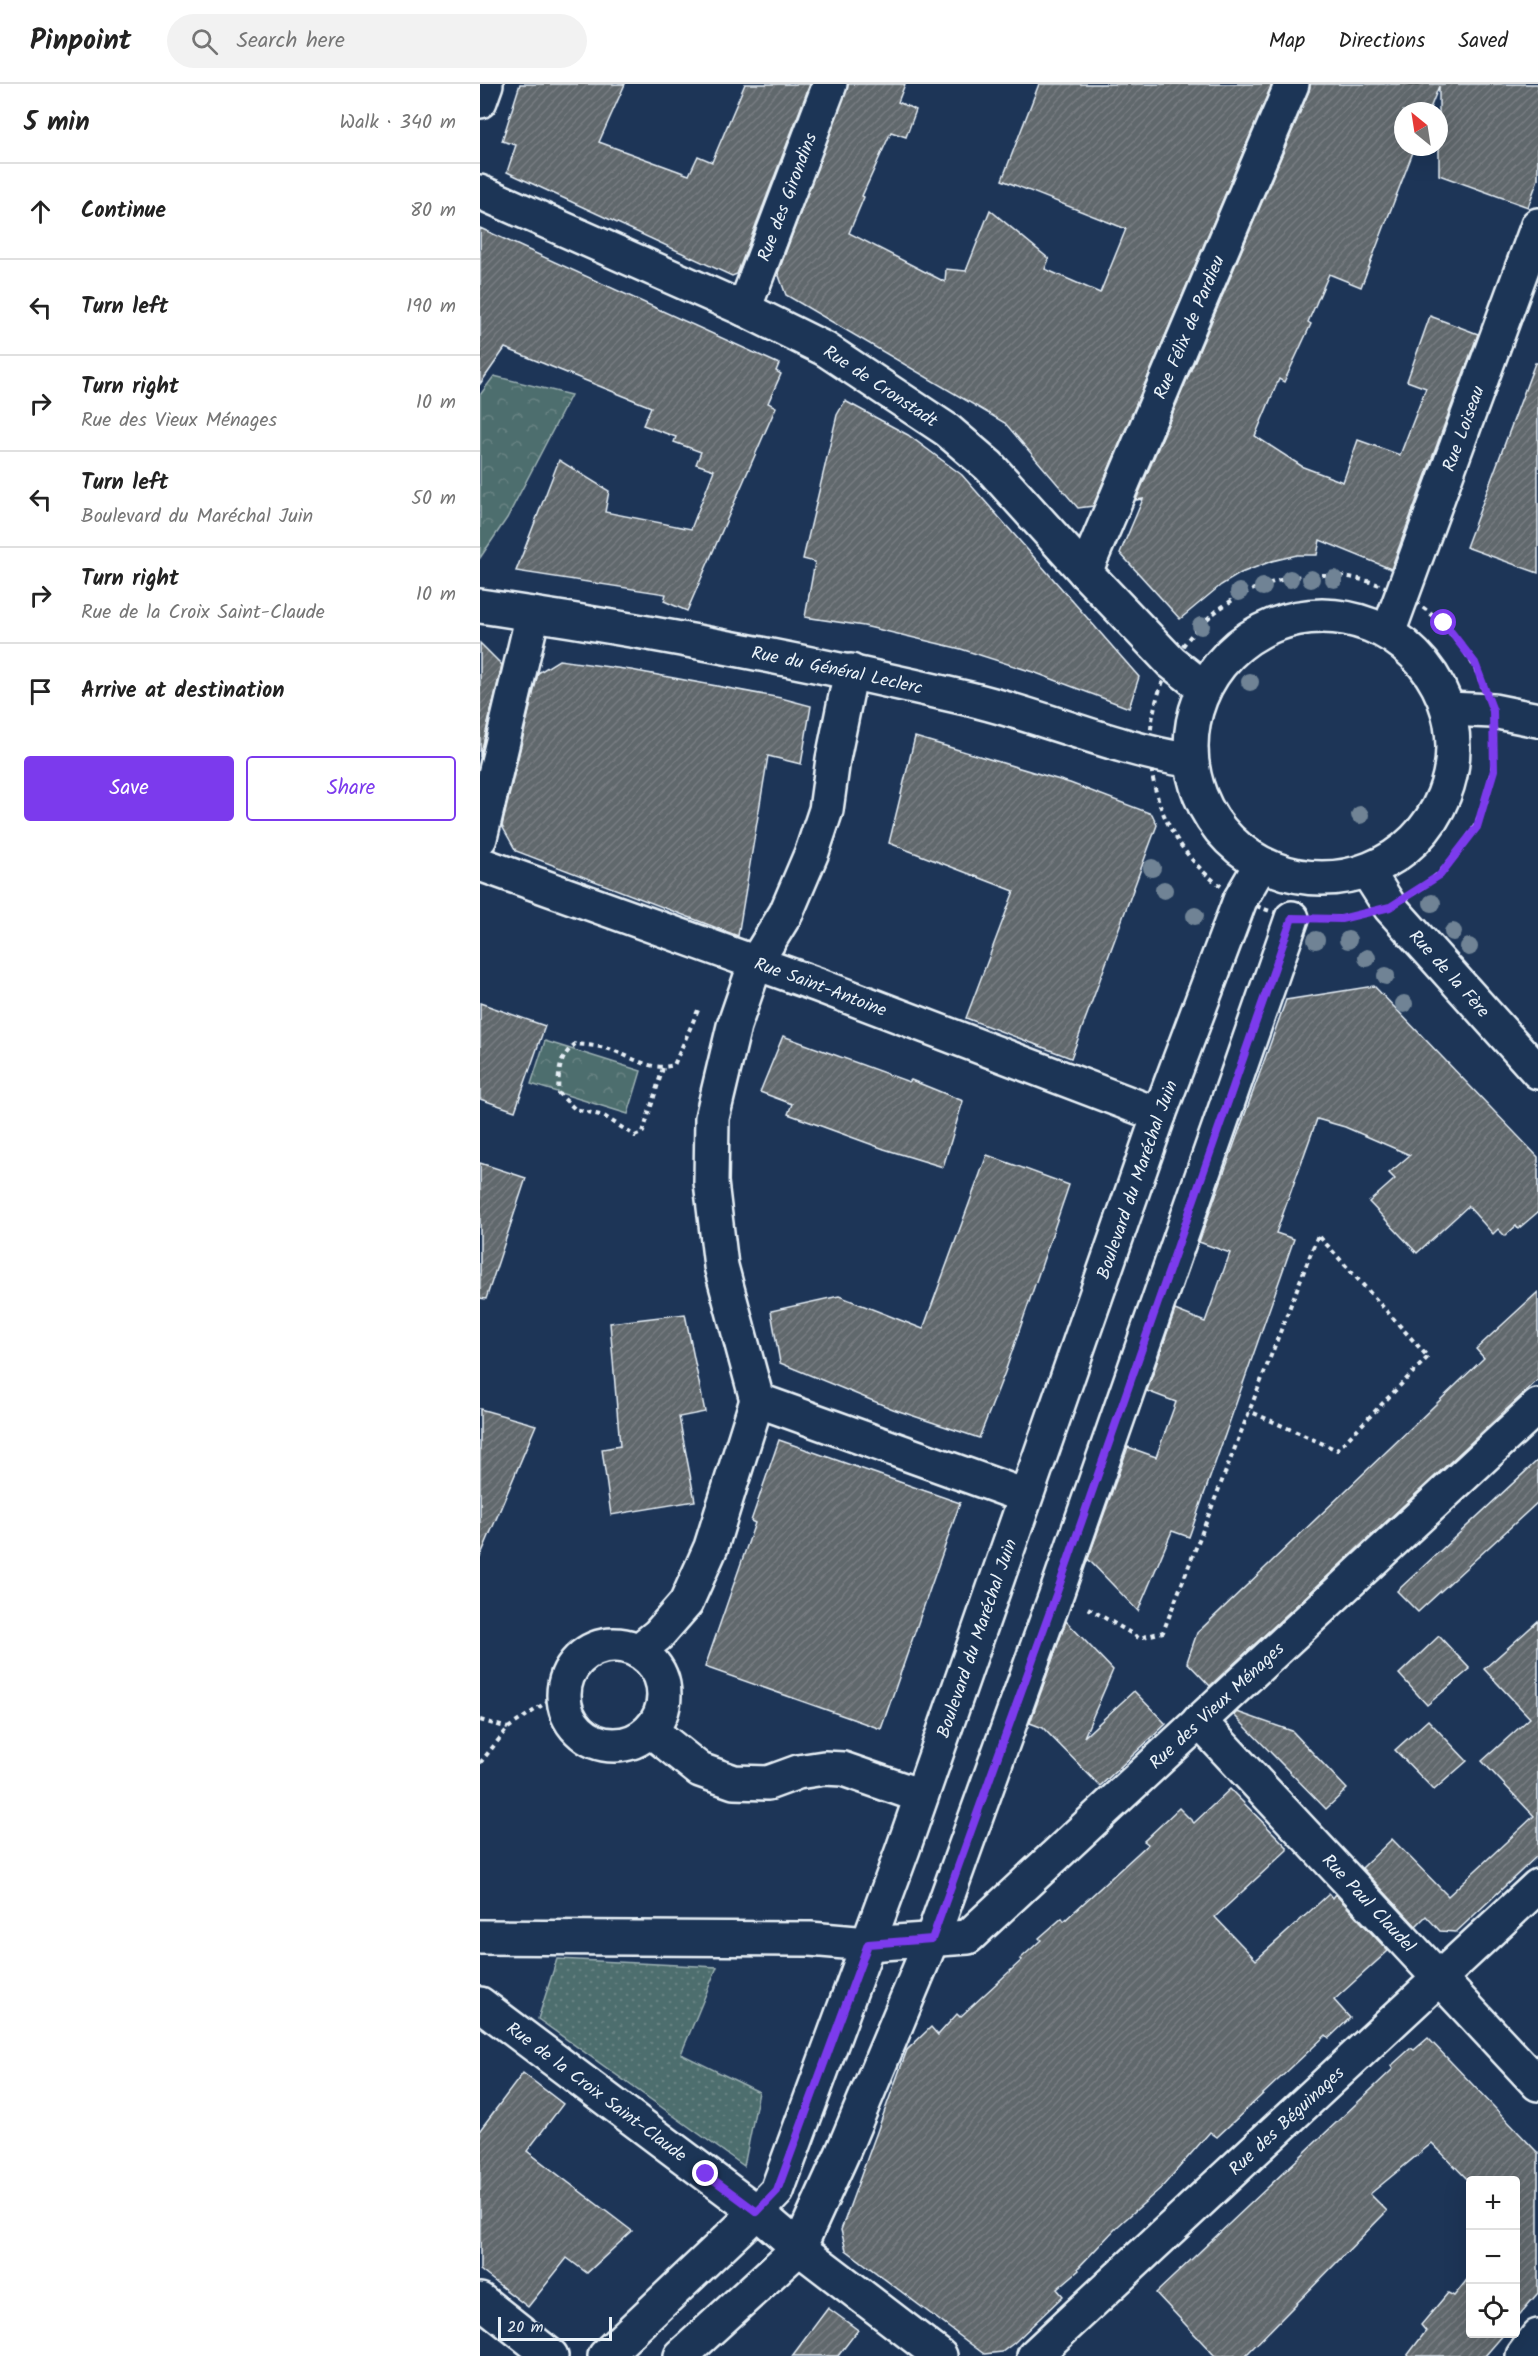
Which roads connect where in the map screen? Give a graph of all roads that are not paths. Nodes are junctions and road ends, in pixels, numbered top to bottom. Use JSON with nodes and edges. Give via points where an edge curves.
{"nodes":[{"id":1,"x":486,"y":84,"type":"edge"},
{"id":2,"x":830,"y":84,"type":"edge"},
{"id":3,"x":1292,"y":84,"type":"edge"},
{"id":4,"x":480,"y":101,"type":"edge"},
{"id":5,"x":480,"y":192,"type":"edge"},
{"id":6,"x":1538,"y":225,"type":"edge"},
{"id":7,"x":744,"y":309,"type":"junction"},
{"id":8,"x":1085,"y":572,"type":"junction"},
{"id":9,"x":480,"y":606,"type":"edge"},
{"id":10,"x":533,"y":614,"type":"junction"},
{"id":11,"x":1388,"y":633,"type":"junction"},
{"id":12,"x":851,"y":671,"type":"junction"},
{"id":13,"x":1204,"y":688,"type":"junction"},
{"id":14,"x":1448,"y":709,"type":"junction"},
{"id":15,"x":1538,"y":720,"type":"edge"},
{"id":16,"x":1187,"y":759,"type":"junction"},
{"id":17,"x":480,"y":838,"type":"edge"},
{"id":18,"x":480,"y":864,"type":"edge"},
{"id":19,"x":1261,"y":864,"type":"junction"},
{"id":20,"x":1367,"y":871,"type":"junction"},
{"id":21,"x":1292,"y":918,"type":"road end"},
{"id":22,"x":756,"y":962,"type":"junction"},
{"id":23,"x":1538,"y":1072,"type":"edge"},
{"id":24,"x":1159,"y":1115,"type":"junction"},
{"id":25,"x":757,"y":1400,"type":"junction"},
{"id":26,"x":1538,"y":1406,"type":"edge"},
{"id":27,"x":1026,"y":1496,"type":"junction"},
{"id":28,"x":638,"y":1651,"type":"junction"},
{"id":29,"x":1199,"y":1721,"type":"junction"},
{"id":30,"x":650,"y":1730,"type":"junction"},
{"id":31,"x":921,"y":1796,"type":"junction"},
{"id":32,"x":1538,"y":1886,"type":"edge"},
{"id":33,"x":480,"y":1937,"type":"edge"},
{"id":34,"x":932,"y":1939,"type":"junction"},
{"id":35,"x":868,"y":1944,"type":"junction"},
{"id":36,"x":1439,"y":1978,"type":"junction"},
{"id":37,"x":480,"y":2004,"type":"edge"},
{"id":38,"x":1538,"y":2084,"type":"edge"},
{"id":39,"x":757,"y":2212,"type":"junction"},
{"id":40,"x":799,"y":2248,"type":"junction"},
{"id":41,"x":480,"y":2300,"type":"edge"},
{"id":42,"x":1538,"y":2336,"type":"edge"},
{"id":43,"x":551,"y":2356,"type":"edge"},
{"id":44,"x":605,"y":2356,"type":"edge"},
{"id":45,"x":681,"y":2356,"type":"edge"},
{"id":46,"x":940,"y":2356,"type":"edge"},
{"id":47,"x":1034,"y":2356,"type":"edge"},
{"id":48,"x":1523,"y":2356,"type":"edge"}],
"edges":[{"from":1,"to":4,"type":"street"},
{"from":2,"to":7,"type":"street","name":"Rue des Girondins"},
{"from":3,"to":8,"type":"street","name":"Rue Félix de Pardieu"},
{"from":5,"to":7,"type":"street","name":"Rue de Cronstadt"},
{"from":6,"to":11,"type":"street","name":"Rue Loiseau"},
{"from":7,"to":8,"type":"street","name":"Rue de Cronstadt","via":[[825,350],[947,430],[989,466]]},
{"from":8,"to":13,"type":"street","name":"Rue de Cronstadt","via":[[1171,662]]},
{"from":9,"to":10,"type":"street","name":"Rue du Général Leclerc"},
{"from":10,"to":12,"type":"street","name":"Rue du Général Leclerc"},
{"from":10,"to":17,"type":"street"},
{"from":11,"to":13,"type":"street","via":[[1355,620],[1320,616],[1284,621],[1252,636],[1224,659]]},
{"from":11,"to":14,"type":"street","via":[[1414,653],[1435,679]]},
{"from":12,"to":16,"type":"street","name":"Rue du Général Leclerc","via":[[972,699],[1149,753]]},
{"from":12,"to":22,"type":"street","via":[[826,810],[786,913]]},
{"from":13,"to":16,"type":"street"},
{"from":14,"to":15,"type":"street","via":[[1493,711]]},
{"from":14,"to":20,"type":"street","via":[[1453,742],[1450,777],[1438,808],[1418,836],[1392,858]]},
{"from":16,"to":19,"type":"street","via":[[1203,805],[1221,831]]},
{"from":18,"to":22,"type":"street","name":"Rue Saint-Antoine"},
{"from":19,"to":20,"type":"street","via":[[1293,875],[1328,878]]},
{"from":19,"to":24,"type":"street","name":"Boulevard du Maréchal Juin","via":[[1240,900]]},
{"from":20,"to":23,"type":"street","name":"Rue de la Fère","via":[[1390,907]]},
{"from":21,"to":34,"type":"street"},
{"from":22,"to":24,"type":"street","name":"Rue Saint-Antoine"},
{"from":22,"to":25,"type":"street","via":[[734,1026],[712,1118],[711,1182],[721,1266]]},
{"from":24,"to":27,"type":"street","name":"Boulevard du Maréchal Juin"},
{"from":25,"to":27,"type":"street"},
{"from":25,"to":28,"type":"street","via":[[711,1547],[686,1603]]},
{"from":26,"to":29,"type":"street","name":"Rue des Vieux Ménages"},
{"from":27,"to":31,"type":"street","name":"Boulevard du Maréchal Juin"},
{"from":28,"to":30,"type":"street","via":[[661,1675],[665,1691],[663,1708]]},
{"from":28,"to":30,"type":"street","via":[[623,1645],[590,1650],[567,1674],[564,1707],[571,1723],[597,1743],[630,1743]]},
{"from":29,"to":34,"type":"street","name":"Rue des Vieux Ménages","via":[[968,1936]]},
{"from":29,"to":36,"type":"street","name":"Rue Paul Claudel"},
{"from":30,"to":31,"type":"street","via":[[700,1770],[734,1782],[768,1783],[798,1772],[843,1769]]},
{"from":31,"to":35,"type":"street","name":"Boulevard du Maréchal Juin"},
{"from":32,"to":36,"type":"street","name":"Rue des Béguinages"},
{"from":33,"to":35,"type":"street","name":"Rue des Vieux Ménages","via":[[810,1939]]},
{"from":34,"to":35,"type":"street","name":"Rue des Vieux Ménages"},
{"from":34,"to":40,"type":"street"},
{"from":35,"to":39,"type":"street","name":"Boulevard du Maréchal Juin","via":[[777,2191]]},
{"from":36,"to":38,"type":"street","name":"Rue Paul Claudel"},
{"from":36,"to":47,"type":"street","name":"Rue des Béguinages"},
{"from":37,"to":39,"type":"street","name":"Rue de la Croix Saint-Claude"},
{"from":39,"to":40,"type":"street","name":"Rue de la Croix Saint-Claude"},
{"from":39,"to":44,"type":"street","name":"Boulevard du Maréchal Juin"},
{"from":40,"to":45,"type":"street"},
{"from":40,"to":46,"type":"street","name":"Rue de la Croix Saint-Claude"},
{"from":41,"to":43,"type":"street"},
{"from":42,"to":48,"type":"street"}]}
